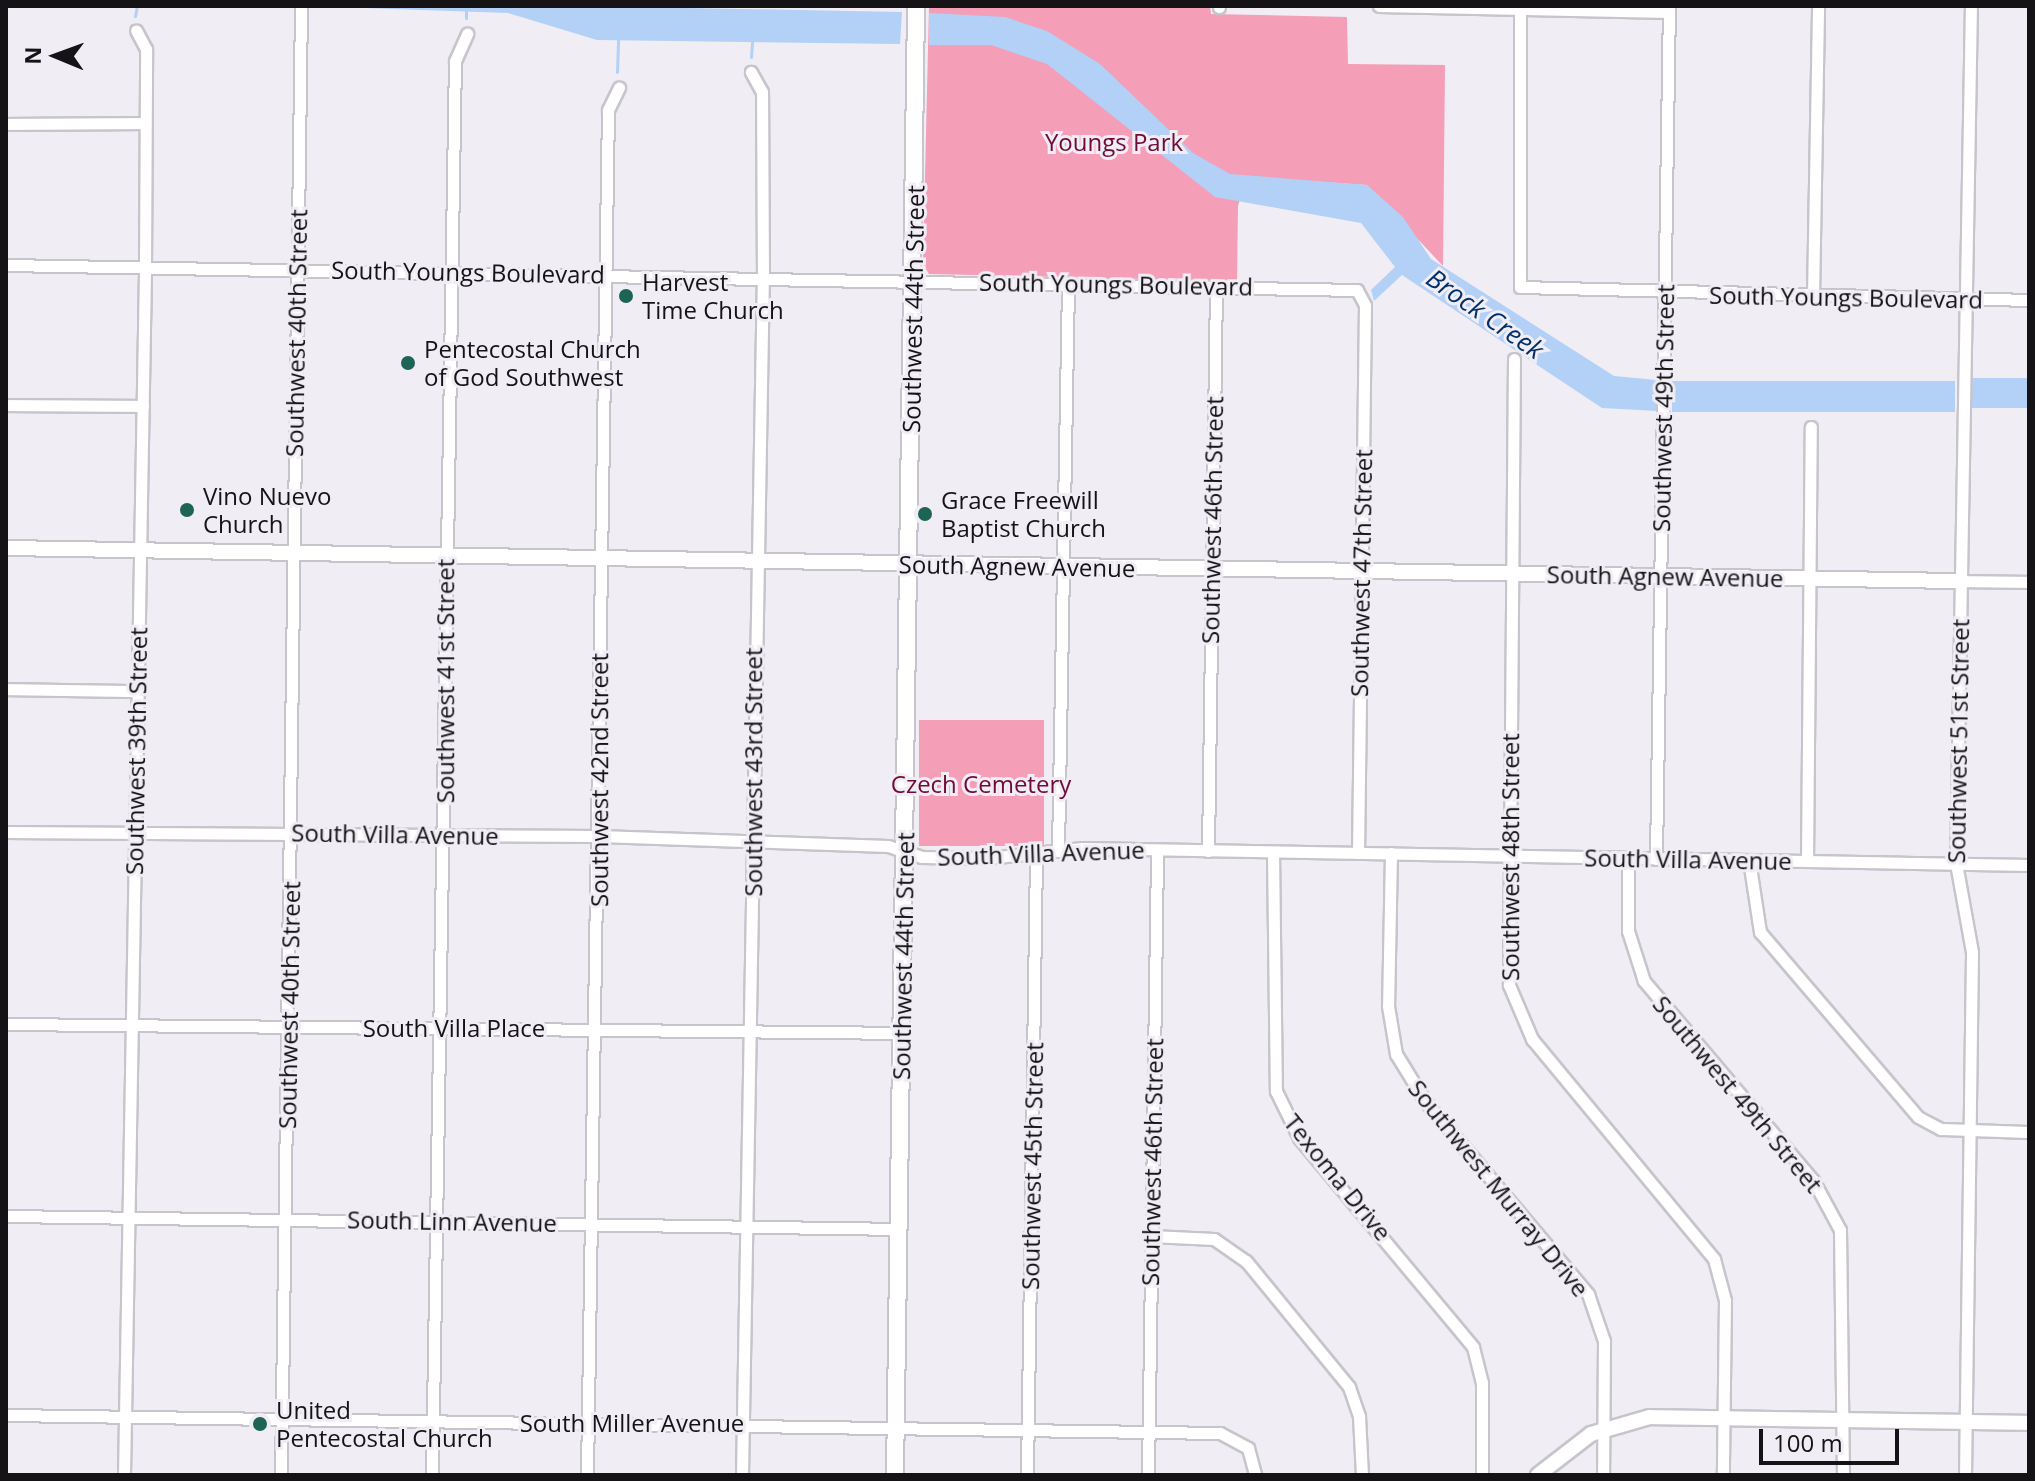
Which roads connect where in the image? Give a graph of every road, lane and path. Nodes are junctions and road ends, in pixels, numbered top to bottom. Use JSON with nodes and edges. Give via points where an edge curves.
{"nodes":[{"id":1,"x":301,"y":6,"type":"edge"},
{"id":2,"x":916,"y":6,"type":"edge"},
{"id":3,"x":1379,"y":6,"type":"edge"},
{"id":4,"x":1818,"y":6,"type":"edge"},
{"id":5,"x":1971,"y":6,"type":"edge"},
{"id":6,"x":1520,"y":8,"type":"edge"},
{"id":7,"x":1669,"y":9,"type":"edge"},
{"id":8,"x":136,"y":30,"type":"dead end"},
{"id":9,"x":467,"y":34,"type":"dead end"},
{"id":10,"x":751,"y":72,"type":"dead end"},
{"id":11,"x":619,"y":87,"type":"dead end"},
{"id":12,"x":145,"y":123,"type":"junction"},
{"id":13,"x":6,"y":124,"type":"edge"},
{"id":14,"x":6,"y":265,"type":"edge"},
{"id":15,"x":145,"y":268,"type":"junction"},
{"id":16,"x":297,"y":269,"type":"junction"},
{"id":17,"x":453,"y":272,"type":"junction"},
{"id":18,"x":607,"y":274,"type":"junction"},
{"id":19,"x":763,"y":276,"type":"junction"},
{"id":20,"x":913,"y":277,"type":"junction"},
{"id":21,"x":1068,"y":283,"type":"junction"},
{"id":22,"x":1216,"y":286,"type":"junction"},
{"id":23,"x":1361,"y":293,"type":"joint"},
{"id":24,"x":1665,"y":294,"type":"junction"},
{"id":25,"x":1813,"y":297,"type":"junction"},
{"id":26,"x":1964,"y":299,"type":"junction"},
{"id":27,"x":2029,"y":300,"type":"edge"},
{"id":28,"x":1514,"y":359,"type":"dead end"},
{"id":29,"x":6,"y":405,"type":"edge"},
{"id":30,"x":143,"y":406,"type":"junction"},
{"id":31,"x":1811,"y":427,"type":"dead end"},
{"id":32,"x":6,"y":548,"type":"edge"},
{"id":33,"x":138,"y":550,"type":"junction"},
{"id":34,"x":293,"y":552,"type":"junction"},
{"id":35,"x":446,"y":555,"type":"junction"},
{"id":36,"x":600,"y":557,"type":"junction"},
{"id":37,"x":754,"y":560,"type":"junction"},
{"id":38,"x":910,"y":564,"type":"junction"},
{"id":39,"x":1062,"y":566,"type":"junction"},
{"id":40,"x":1212,"y":569,"type":"junction"},
{"id":41,"x":1361,"y":570,"type":"junction"},
{"id":42,"x":1511,"y":573,"type":"junction"},
{"id":43,"x":1660,"y":576,"type":"junction"},
{"id":44,"x":1809,"y":579,"type":"junction"},
{"id":45,"x":1959,"y":581,"type":"junction"},
{"id":46,"x":2029,"y":582,"type":"edge"},
{"id":47,"x":6,"y":689,"type":"edge"},
{"id":48,"x":138,"y":691,"type":"junction"},
{"id":49,"x":6,"y":832,"type":"edge"},
{"id":50,"x":290,"y":833,"type":"junction"},
{"id":51,"x":134,"y":834,"type":"junction"},
{"id":52,"x":444,"y":834,"type":"junction"},
{"id":53,"x":599,"y":836,"type":"junction"},
{"id":54,"x":752,"y":844,"type":"junction"},
{"id":55,"x":1157,"y":850,"type":"junction"},
{"id":56,"x":904,"y":851,"type":"junction"},
{"id":57,"x":1058,"y":851,"type":"junction"},
{"id":58,"x":1208,"y":851,"type":"junction"},
{"id":59,"x":1273,"y":852,"type":"junction"},
{"id":60,"x":1358,"y":853,"type":"junction"},
{"id":61,"x":1391,"y":853,"type":"junction"},
{"id":62,"x":1507,"y":856,"type":"junction"},
{"id":63,"x":1036,"y":857,"type":"junction"},
{"id":64,"x":1628,"y":858,"type":"junction"},
{"id":65,"x":1656,"y":859,"type":"junction"},
{"id":66,"x":1749,"y":860,"type":"junction"},
{"id":67,"x":1807,"y":861,"type":"junction"},
{"id":68,"x":1956,"y":863,"type":"junction"},
{"id":69,"x":2029,"y":865,"type":"edge"},
{"id":70,"x":6,"y":1024,"type":"edge"},
{"id":71,"x":133,"y":1025,"type":"junction"},
{"id":72,"x":288,"y":1025,"type":"junction"},
{"id":73,"x":596,"y":1028,"type":"junction"},
{"id":74,"x":442,"y":1029,"type":"junction"},
{"id":75,"x":751,"y":1033,"type":"junction"},
{"id":76,"x":903,"y":1033,"type":"junction"},
{"id":77,"x":1969,"y":1131,"type":"junction"},
{"id":78,"x":2029,"y":1132,"type":"edge"},
{"id":79,"x":132,"y":1215,"type":"junction"},
{"id":80,"x":6,"y":1216,"type":"edge"},
{"id":81,"x":287,"y":1219,"type":"junction"},
{"id":82,"x":439,"y":1221,"type":"junction"},
{"id":83,"x":594,"y":1224,"type":"junction"},
{"id":84,"x":746,"y":1225,"type":"junction"},
{"id":85,"x":898,"y":1229,"type":"junction"},
{"id":86,"x":1151,"y":1236,"type":"junction"},
{"id":87,"x":6,"y":1415,"type":"edge"},
{"id":88,"x":125,"y":1417,"type":"junction"},
{"id":89,"x":281,"y":1419,"type":"junction"},
{"id":90,"x":1724,"y":1419,"type":"junction"},
{"id":91,"x":433,"y":1421,"type":"junction"},
{"id":92,"x":1844,"y":1421,"type":"junction"},
{"id":93,"x":743,"y":1423,"type":"junction"},
{"id":94,"x":1966,"y":1423,"type":"junction"},
{"id":95,"x":2029,"y":1423,"type":"edge"},
{"id":96,"x":588,"y":1425,"type":"junction"},
{"id":97,"x":896,"y":1427,"type":"junction"},
{"id":98,"x":1604,"y":1428,"type":"junction"},
{"id":99,"x":1028,"y":1431,"type":"junction"},
{"id":100,"x":1148,"y":1432,"type":"junction"},
{"id":101,"x":124,"y":1475,"type":"edge"},
{"id":102,"x":281,"y":1475,"type":"edge"},
{"id":103,"x":432,"y":1475,"type":"edge"},
{"id":104,"x":587,"y":1475,"type":"edge"},
{"id":105,"x":742,"y":1475,"type":"edge"},
{"id":106,"x":895,"y":1475,"type":"edge"},
{"id":107,"x":1027,"y":1475,"type":"edge"},
{"id":108,"x":1148,"y":1475,"type":"edge"},
{"id":109,"x":1255,"y":1475,"type":"edge"},
{"id":110,"x":1362,"y":1475,"type":"edge"},
{"id":111,"x":1482,"y":1475,"type":"edge"},
{"id":112,"x":1538,"y":1475,"type":"edge"},
{"id":113,"x":1603,"y":1475,"type":"edge"},
{"id":114,"x":1723,"y":1475,"type":"edge"},
{"id":115,"x":1843,"y":1475,"type":"edge"},
{"id":116,"x":1965,"y":1475,"type":"edge"}],
"edges":[{"from":1,"to":16,"type":"street","name":"Southwest 40th Street"},
{"from":2,"to":20,"type":"main road","name":"Southwest 44th Street"},
{"from":3,"to":6,"type":"street"},
{"from":4,"to":25,"type":"street"},
{"from":5,"to":26,"type":"street","name":"Southwest 51st Street"},
{"from":6,"to":7,"type":"street"},
{"from":6,"to":24,"type":"street","name":"South Youngs Boulevard","via":[[1520,287]]},
{"from":7,"to":24,"type":"street","name":"Southwest 49th Street"},
{"from":8,"to":12,"type":"street","name":"Southwest 39th Street","via":[[146,49]]},
{"from":9,"to":17,"type":"street","name":"Southwest 41st Street","via":[[455,61]]},
{"from":10,"to":19,"type":"street","name":"Southwest 43rd Street","via":[[762,92]]},
{"from":11,"to":18,"type":"street","name":"Southwest 42nd Street","via":[[608,110]]},
{"from":12,"to":13,"type":"street"},
{"from":12,"to":15,"type":"street","name":"Southwest 39th Street"},
{"from":14,"to":15,"type":"street","name":"South Youngs Boulevard"},
{"from":15,"to":16,"type":"street","name":"South Youngs Boulevard"},
{"from":15,"to":30,"type":"street","name":"Southwest 39th Street"},
{"from":16,"to":17,"type":"street","name":"South Youngs Boulevard"},
{"from":16,"to":34,"type":"street","name":"Southwest 40th Street"},
{"from":17,"to":18,"type":"street","name":"South Youngs Boulevard"},
{"from":17,"to":35,"type":"street","name":"Southwest 41st Street"},
{"from":18,"to":19,"type":"street","name":"South Youngs Boulevard"},
{"from":18,"to":36,"type":"street","name":"Southwest 42nd Street"},
{"from":19,"to":20,"type":"street","name":"South Youngs Boulevard"},
{"from":19,"to":37,"type":"street","name":"Southwest 43rd Street"},
{"from":20,"to":21,"type":"street","name":"South Youngs Boulevard"},
{"from":20,"to":38,"type":"main road","name":"Southwest 44th Street"},
{"from":21,"to":22,"type":"street","name":"South Youngs Boulevard"},
{"from":21,"to":39,"type":"street"},
{"from":22,"to":23,"type":"street","name":"South Youngs Boulevard"},
{"from":22,"to":40,"type":"street","name":"Southwest 46th Street"},
{"from":23,"to":41,"type":"street","name":"Southwest 47th Street"},
{"from":24,"to":25,"type":"street","name":"South Youngs Boulevard"},
{"from":24,"to":43,"type":"street","name":"Southwest 49th Street"},
{"from":25,"to":26,"type":"street","name":"South Youngs Boulevard"},
{"from":26,"to":27,"type":"street","name":"South Youngs Boulevard"},
{"from":26,"to":45,"type":"street","name":"Southwest 51st Street"},
{"from":28,"to":42,"type":"street","name":"Southwest 48th Street"},
{"from":29,"to":30,"type":"street"},
{"from":30,"to":33,"type":"street","name":"Southwest 39th Street"},
{"from":31,"to":44,"type":"street"},
{"from":32,"to":33,"type":"street","name":"South Agnew Avenue"},
{"from":33,"to":34,"type":"street","name":"South Agnew Avenue"},
{"from":33,"to":48,"type":"street","name":"Southwest 39th Street"},
{"from":34,"to":35,"type":"street","name":"South Agnew Avenue"},
{"from":34,"to":50,"type":"street","name":"Southwest 40th Street"},
{"from":35,"to":36,"type":"street","name":"South Agnew Avenue"},
{"from":35,"to":52,"type":"street","name":"Southwest 41st Street"},
{"from":36,"to":37,"type":"street","name":"South Agnew Avenue"},
{"from":36,"to":53,"type":"street","name":"Southwest 42nd Street"},
{"from":37,"to":38,"type":"street","name":"South Agnew Avenue"},
{"from":37,"to":54,"type":"street","name":"Southwest 43rd Street"},
{"from":38,"to":39,"type":"street","name":"South Agnew Avenue"},
{"from":38,"to":56,"type":"main road","name":"Southwest 44th Street"},
{"from":39,"to":40,"type":"street","name":"South Agnew Avenue"},
{"from":39,"to":57,"type":"street"},
{"from":40,"to":41,"type":"street","name":"South Agnew Avenue"},
{"from":40,"to":58,"type":"street","name":"Southwest 46th Street"},
{"from":41,"to":42,"type":"street","name":"South Agnew Avenue"},
{"from":41,"to":60,"type":"street","name":"Southwest 47th Street"},
{"from":42,"to":43,"type":"street","name":"South Agnew Avenue"},
{"from":42,"to":62,"type":"street","name":"Southwest 48th Street"},
{"from":43,"to":44,"type":"street","name":"South Agnew Avenue"},
{"from":43,"to":65,"type":"street","name":"Southwest 49th Street"},
{"from":44,"to":45,"type":"street","name":"South Agnew Avenue"},
{"from":44,"to":67,"type":"street"},
{"from":45,"to":46,"type":"street","name":"South Agnew Avenue"},
{"from":45,"to":68,"type":"street","name":"Southwest 51st Street"},
{"from":47,"to":48,"type":"street"},
{"from":48,"to":51,"type":"street","name":"Southwest 39th Street"},
{"from":49,"to":51,"type":"street","name":"South Villa Avenue"},
{"from":50,"to":51,"type":"street","name":"South Villa Avenue"},
{"from":50,"to":52,"type":"street","name":"South Villa Avenue"},
{"from":50,"to":72,"type":"street","name":"Southwest 40th Street"},
{"from":51,"to":71,"type":"street","name":"Southwest 39th Street"},
{"from":52,"to":53,"type":"street","name":"South Villa Avenue"},
{"from":52,"to":74,"type":"street","name":"Southwest 41st Street"},
{"from":53,"to":54,"type":"street","name":"South Villa Avenue"},
{"from":53,"to":73,"type":"street","name":"Southwest 42nd Street"},
{"from":54,"to":56,"type":"street","name":"South Villa Avenue"},
{"from":54,"to":75,"type":"street","name":"Southwest 43rd Street"},
{"from":55,"to":57,"type":"street","name":"South Villa Avenue"},
{"from":55,"to":58,"type":"street","name":"South Villa Avenue"},
{"from":55,"to":86,"type":"street","name":"Southwest 46th Street"},
{"from":56,"to":63,"type":"street","name":"South Villa Avenue"},
{"from":56,"to":76,"type":"main road","name":"Southwest 44th Street"},
{"from":57,"to":63,"type":"street","name":"South Villa Avenue"},
{"from":58,"to":59,"type":"street","name":"South Villa Avenue"},
{"from":59,"to":60,"type":"street","name":"South Villa Avenue"},
{"from":59,"to":111,"type":"street","name":"Texoma Drive","via":[[1276,1091],[1299,1138],[1473,1347],[1483,1391]]},
{"from":60,"to":61,"type":"street","name":"South Villa Avenue"},
{"from":61,"to":62,"type":"street","name":"South Villa Avenue"},
{"from":61,"to":98,"type":"street","name":"Southwest Murray Drive","via":[[1388,1006],[1396,1054],[1419,1094],[1588,1294],[1604,1341]]},
{"from":62,"to":64,"type":"street","name":"South Villa Avenue"},
{"from":62,"to":90,"type":"street","name":"Southwest 48th Street","via":[[1507,968],[1524,1026],[1699,1235],[1719,1272]]},
{"from":63,"to":99,"type":"street","name":"Southwest 45th Street"},
{"from":64,"to":65,"type":"street","name":"South Villa Avenue"},
{"from":64,"to":92,"type":"street","name":"Southwest 49th Street","via":[[1628,931],[1644,981],[1835,1216],[1846,1262]]},
{"from":65,"to":66,"type":"street","name":"South Villa Avenue"},
{"from":66,"to":67,"type":"street","name":"South Villa Avenue"},
{"from":66,"to":77,"type":"street","via":[[1752,911],[1766,941],[1922,1122]]},
{"from":67,"to":68,"type":"street","name":"South Villa Avenue"},
{"from":68,"to":69,"type":"street","name":"South Villa Avenue"},
{"from":68,"to":77,"type":"street","name":"Southwest 51st Street","via":[[1972,952]]},
{"from":70,"to":71,"type":"street","name":"South Villa Place"},
{"from":71,"to":72,"type":"street","name":"South Villa Place"},
{"from":71,"to":79,"type":"street","name":"Southwest 39th Street"},
{"from":72,"to":74,"type":"street","name":"South Villa Place"},
{"from":72,"to":81,"type":"street","name":"Southwest 40th Street"},
{"from":73,"to":74,"type":"street","name":"South Villa Place"},
{"from":73,"to":75,"type":"street","name":"South Villa Place"},
{"from":73,"to":83,"type":"street","name":"Southwest 42nd Street"},
{"from":74,"to":82,"type":"street","name":"Southwest 41st Street"},
{"from":75,"to":76,"type":"street","name":"South Villa Place"},
{"from":75,"to":84,"type":"street","name":"Southwest 43rd Street"},
{"from":76,"to":85,"type":"main road","name":"Southwest 44th Street"},
{"from":77,"to":78,"type":"street"},
{"from":77,"to":94,"type":"street","name":"Southwest 51st Street"},
{"from":79,"to":80,"type":"street","name":"South Linn Avenue"},
{"from":79,"to":81,"type":"street","name":"South Linn Avenue"},
{"from":79,"to":88,"type":"street","name":"Southwest 39th Street"},
{"from":81,"to":82,"type":"street","name":"South Linn Avenue"},
{"from":81,"to":89,"type":"street","name":"Southwest 40th Street"},
{"from":82,"to":83,"type":"street","name":"South Linn Avenue"},
{"from":82,"to":91,"type":"street","name":"Southwest 41st Street"},
{"from":83,"to":84,"type":"street","name":"South Linn Avenue"},
{"from":83,"to":96,"type":"street","name":"Southwest 42nd Street"},
{"from":84,"to":85,"type":"street","name":"South Linn Avenue"},
{"from":84,"to":93,"type":"street","name":"Southwest 43rd Street"},
{"from":85,"to":97,"type":"main road","name":"Southwest 44th Street"},
{"from":86,"to":100,"type":"street","name":"Southwest 46th Street"},
{"from":86,"to":110,"type":"street","via":[[1214,1239],[1246,1261],[1343,1377],[1359,1416]]},
{"from":87,"to":88,"type":"street","name":"South Miller Avenue"},
{"from":88,"to":89,"type":"street","name":"South Miller Avenue"},
{"from":88,"to":101,"type":"street","name":"Southwest 39th Street"},
{"from":89,"to":91,"type":"street","name":"South Miller Avenue"},
{"from":89,"to":102,"type":"street","name":"Southwest 40th Street"},
{"from":90,"to":92,"type":"street"},
{"from":90,"to":98,"type":"street","via":[[1662,1416]]},
{"from":90,"to":114,"type":"street","name":"Southwest 48th Street"},
{"from":91,"to":96,"type":"street","name":"South Miller Avenue"},
{"from":91,"to":103,"type":"street","name":"Southwest 41st Street"},
{"from":92,"to":94,"type":"street"},
{"from":92,"to":115,"type":"street","name":"Southwest 49th Street"},
{"from":93,"to":96,"type":"street","name":"South Miller Avenue"},
{"from":93,"to":97,"type":"street","name":"South Miller Avenue"},
{"from":93,"to":105,"type":"street","name":"Southwest 43rd Street"},
{"from":94,"to":95,"type":"street"},
{"from":94,"to":116,"type":"street","name":"Southwest 51st Street"},
{"from":96,"to":104,"type":"street","name":"Southwest 42nd Street"},
{"from":97,"to":99,"type":"street","name":"South Miller Avenue"},
{"from":97,"to":106,"type":"main road","name":"Southwest 44th Street"},
{"from":98,"to":112,"type":"street"},
{"from":98,"to":113,"type":"street","name":"Southwest Murray Drive"},
{"from":99,"to":100,"type":"street","name":"South Miller Avenue"},
{"from":99,"to":107,"type":"street","name":"Southwest 45th Street"},
{"from":100,"to":108,"type":"street","name":"Southwest 46th Street"},
{"from":100,"to":109,"type":"street","name":"South Miller Avenue","via":[[1227,1434],[1250,1452]]}]}
